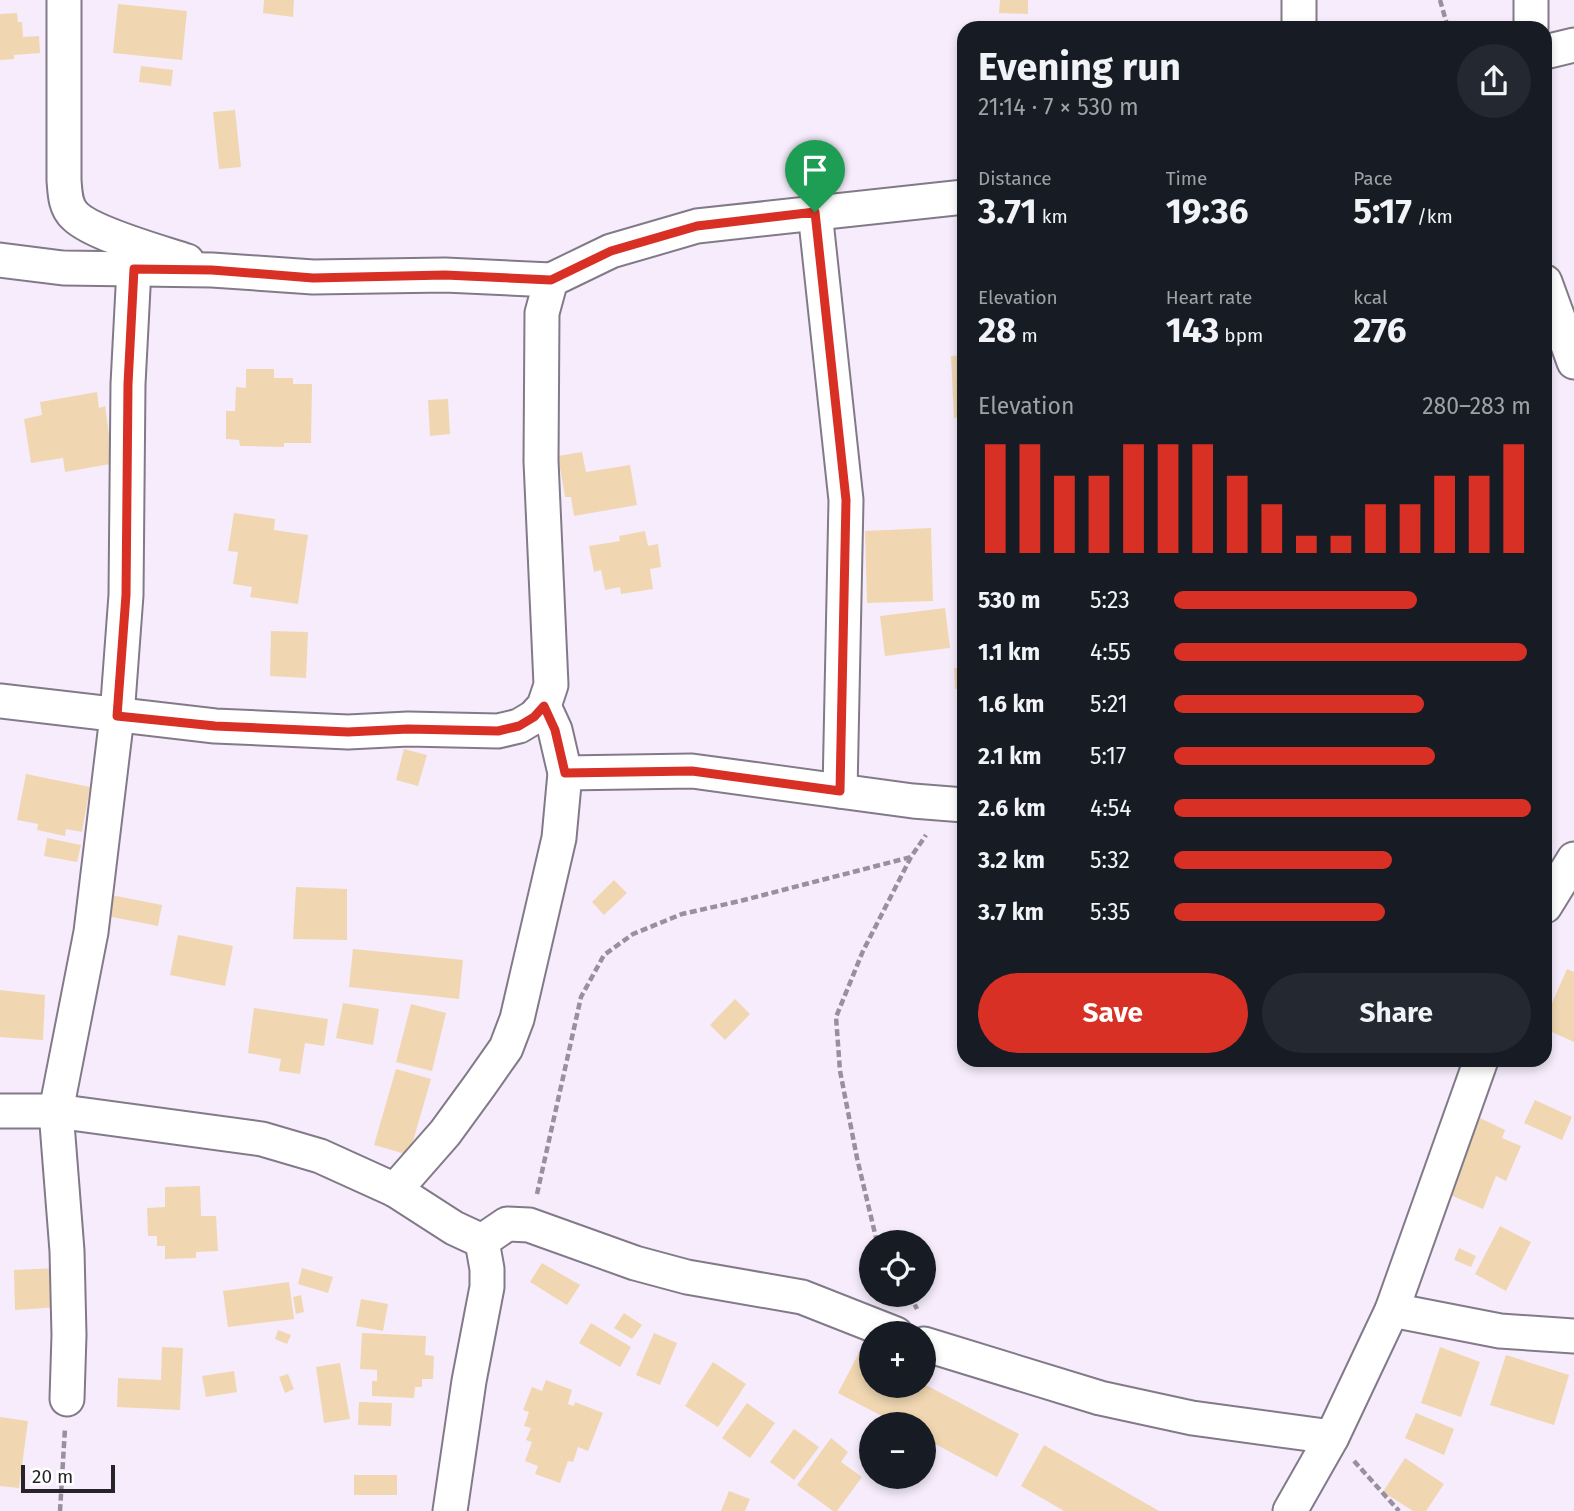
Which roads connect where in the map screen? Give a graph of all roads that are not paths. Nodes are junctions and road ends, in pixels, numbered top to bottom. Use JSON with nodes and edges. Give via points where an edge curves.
{"nodes":[{"id":1,"x":64,"y":0,"type":"edge"},
{"id":2,"x":1299,"y":0,"type":"edge"},
{"id":3,"x":1531,"y":0,"type":"edge"},
{"id":4,"x":1299,"y":21,"type":"edge"},
{"id":5,"x":1531,"y":21,"type":"edge"},
{"id":6,"x":1574,"y":45,"type":"edge"},
{"id":7,"x":1552,"y":50,"type":"edge"},
{"id":8,"x":957,"y":198,"type":"edge"},
{"id":9,"x":815,"y":212,"type":"junction"},
{"id":10,"x":0,"y":260,"type":"edge"},
{"id":11,"x":134,"y":269,"type":"junction"},
{"id":12,"x":212,"y":270,"type":"junction"},
{"id":13,"x":551,"y":280,"type":"junction"},
{"id":14,"x":1552,"y":301,"type":"edge"},
{"id":15,"x":1574,"y":362,"type":"edge"},
{"id":16,"x":0,"y":701,"type":"edge"},
{"id":17,"x":544,"y":706,"type":"junction"},
{"id":18,"x":117,"y":716,"type":"junction"},
{"id":19,"x":565,"y":773,"type":"junction"},
{"id":20,"x":840,"y":791,"type":"junction"},
{"id":21,"x":955,"y":805,"type":"edge"},
{"id":22,"x":1574,"y":859,"type":"edge"},
{"id":23,"x":1552,"y":892,"type":"edge"},
{"id":24,"x":1479,"y":1067,"type":"edge"},
{"id":25,"x":0,"y":1111,"type":"edge"},
{"id":26,"x":56,"y":1111,"type":"junction"},
{"id":27,"x":395,"y":1190,"type":"junction"},
{"id":28,"x":482,"y":1241,"type":"junction"},
{"id":29,"x":1392,"y":1310,"type":"junction"},
{"id":30,"x":863,"y":1321,"type":"edge"},
{"id":31,"x":1574,"y":1336,"type":"edge"},
{"id":32,"x":936,"y":1348,"type":"edge"},
{"id":33,"x":67,"y":1399,"type":"road end"},
{"id":34,"x":1332,"y":1437,"type":"junction"},
{"id":35,"x":450,"y":1511,"type":"edge"},
{"id":36,"x":1290,"y":1511,"type":"edge"}],
"edges":[{"from":1,"to":12,"type":"street","via":[[67,204],[74,216],[89,226]]},
{"from":2,"to":4,"type":"street"},
{"from":3,"to":5,"type":"street"},
{"from":6,"to":7,"type":"street"},
{"from":8,"to":9,"type":"street"},
{"from":9,"to":13,"type":"street","via":[[697,226],[611,251]]},
{"from":9,"to":20,"type":"street","via":[[846,500]]},
{"from":10,"to":11,"type":"street","via":[[63,268]]},
{"from":11,"to":12,"type":"street"},
{"from":11,"to":18,"type":"street","via":[[126,595]]},
{"from":12,"to":13,"type":"street","via":[[313,278],[445,275]]},
{"from":13,"to":17,"type":"street","via":[[542,313],[541,461],[551,685]]},
{"from":14,"to":15,"type":"street"},
{"from":16,"to":18,"type":"street"},
{"from":17,"to":18,"type":"street","via":[[519,726],[498,731],[348,732]]},
{"from":17,"to":19,"type":"street"},
{"from":18,"to":26,"type":"street","via":[[91,932]]},
{"from":19,"to":20,"type":"street","via":[[692,771]]},
{"from":19,"to":27,"type":"street","via":[[559,838],[517,1019],[506,1048],[445,1133]]},
{"from":20,"to":21,"type":"street"},
{"from":22,"to":23,"type":"street"},
{"from":24,"to":29,"type":"street"},
{"from":25,"to":26,"type":"street"},
{"from":26,"to":27,"type":"street","via":[[262,1139],[320,1156]]},
{"from":26,"to":33,"type":"street","via":[[67,1251]]},
{"from":27,"to":28,"type":"street"},
{"from":28,"to":30,"type":"street","via":[[507,1224],[529,1225],[635,1263],[802,1297]]},
{"from":28,"to":35,"type":"street","via":[[487,1287]]},
{"from":29,"to":31,"type":"street","via":[[1500,1331]]},
{"from":29,"to":34,"type":"street"},
{"from":32,"to":34,"type":"street","via":[[1100,1398],[1192,1419]]},
{"from":34,"to":36,"type":"street"}]}
